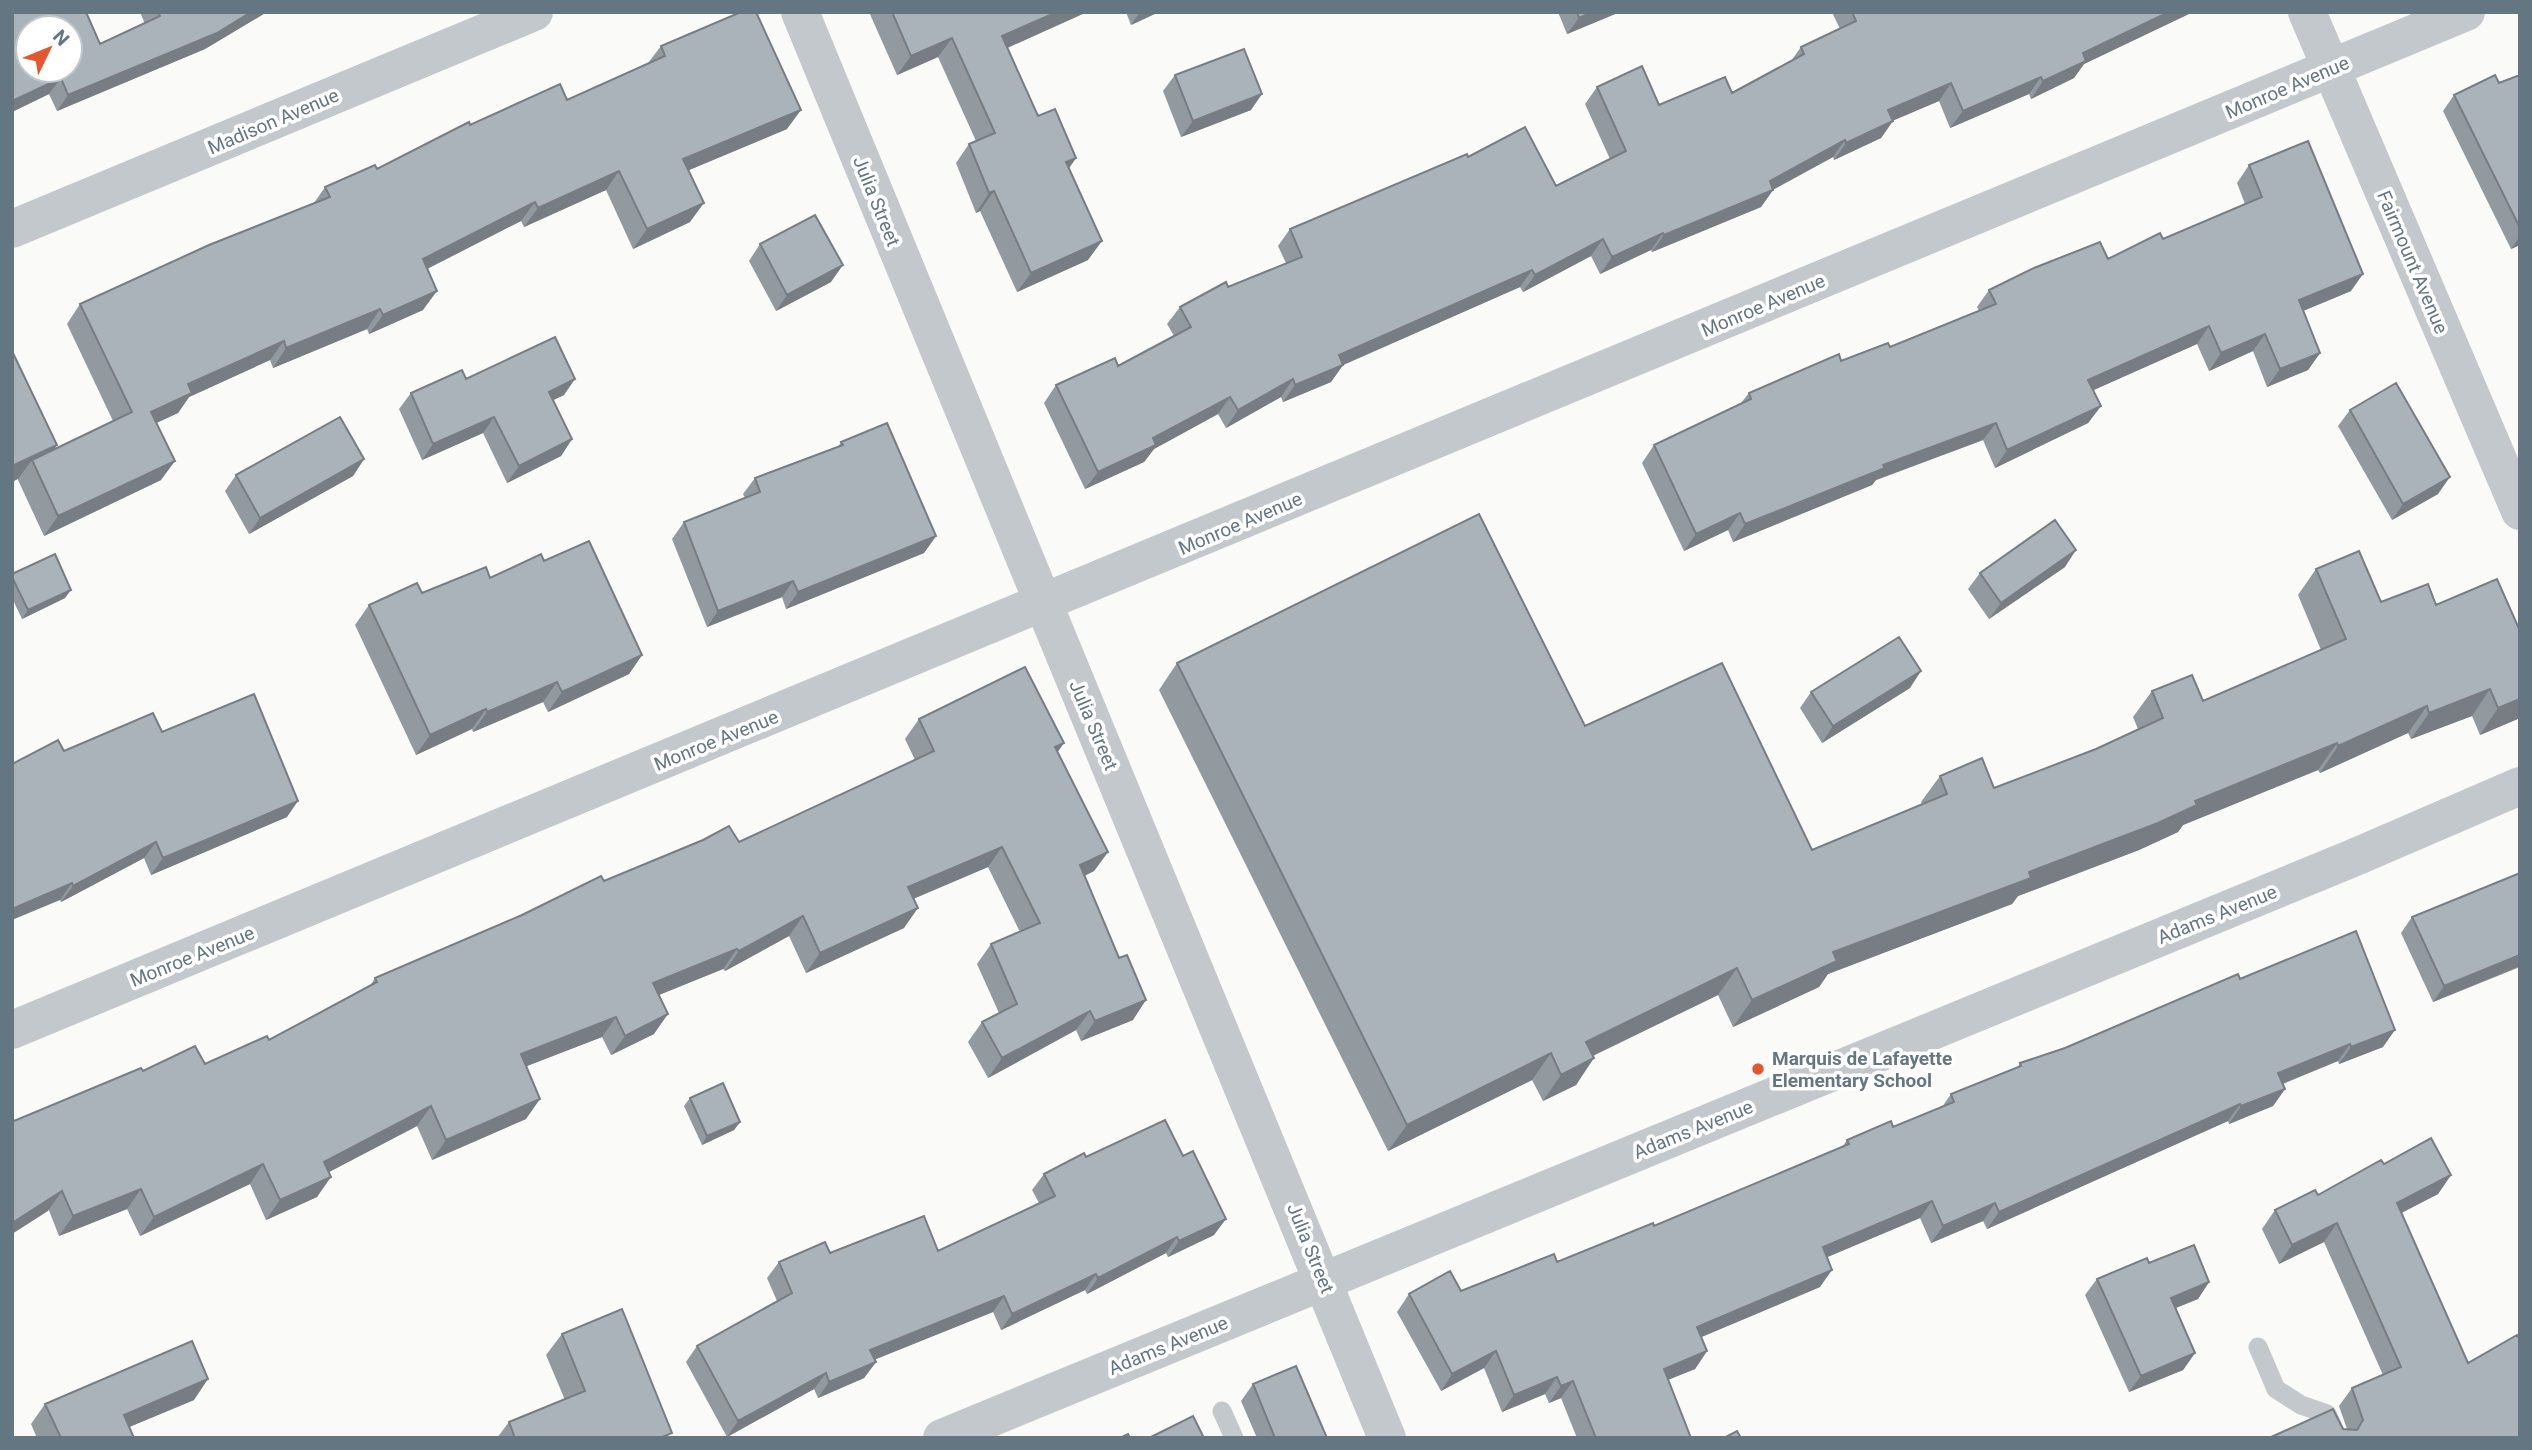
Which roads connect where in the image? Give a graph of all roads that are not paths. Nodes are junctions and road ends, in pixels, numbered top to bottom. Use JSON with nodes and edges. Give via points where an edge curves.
{"nodes":[{"id":1,"x":534,"y":12,"type":"edge"},
{"id":2,"x":800,"y":12,"type":"edge"},
{"id":3,"x":2307,"y":12,"type":"edge"},
{"id":4,"x":2466,"y":12,"type":"edge"},
{"id":5,"x":2330,"y":69,"type":"junction"},
{"id":6,"x":12,"y":229,"type":"edge"},
{"id":7,"x":2520,"y":511,"type":"edge"},
{"id":8,"x":1043,"y":605,"type":"junction"},
{"id":9,"x":2520,"y":786,"type":"edge"},
{"id":10,"x":12,"y":1030,"type":"edge"},
{"id":11,"x":1325,"y":1280,"type":"junction"},
{"id":12,"x":2258,"y":1347,"type":"dead end"},
{"id":13,"x":1222,"y":1410,"type":"dead end"},
{"id":14,"x":942,"y":1438,"type":"edge"},
{"id":15,"x":1234,"y":1438,"type":"edge"},
{"id":16,"x":1387,"y":1438,"type":"edge"},
{"id":17,"x":2338,"y":1438,"type":"edge"}],
"edges":[{"from":1,"to":6,"type":"street","name":"Madison Avenue"},
{"from":2,"to":8,"type":"street","name":"Julia Street"},
{"from":3,"to":5,"type":"street","name":"Fairmount Avenue"},
{"from":4,"to":5,"type":"street","name":"Monroe Avenue"},
{"from":5,"to":7,"type":"street","name":"Fairmount Avenue"},
{"from":5,"to":8,"type":"street","name":"Monroe Avenue"},
{"from":8,"to":10,"type":"street","name":"Monroe Avenue"},
{"from":8,"to":11,"type":"street","name":"Julia Street"},
{"from":9,"to":11,"type":"street","name":"Adams Avenue"},
{"from":11,"to":14,"type":"street","name":"Adams Avenue"},
{"from":11,"to":16,"type":"street","name":"Julia Street"},
{"from":12,"to":17,"type":"lane","via":[[2276,1389],[2301,1405],[2328,1414]]},
{"from":13,"to":15,"type":"lane"}]}
